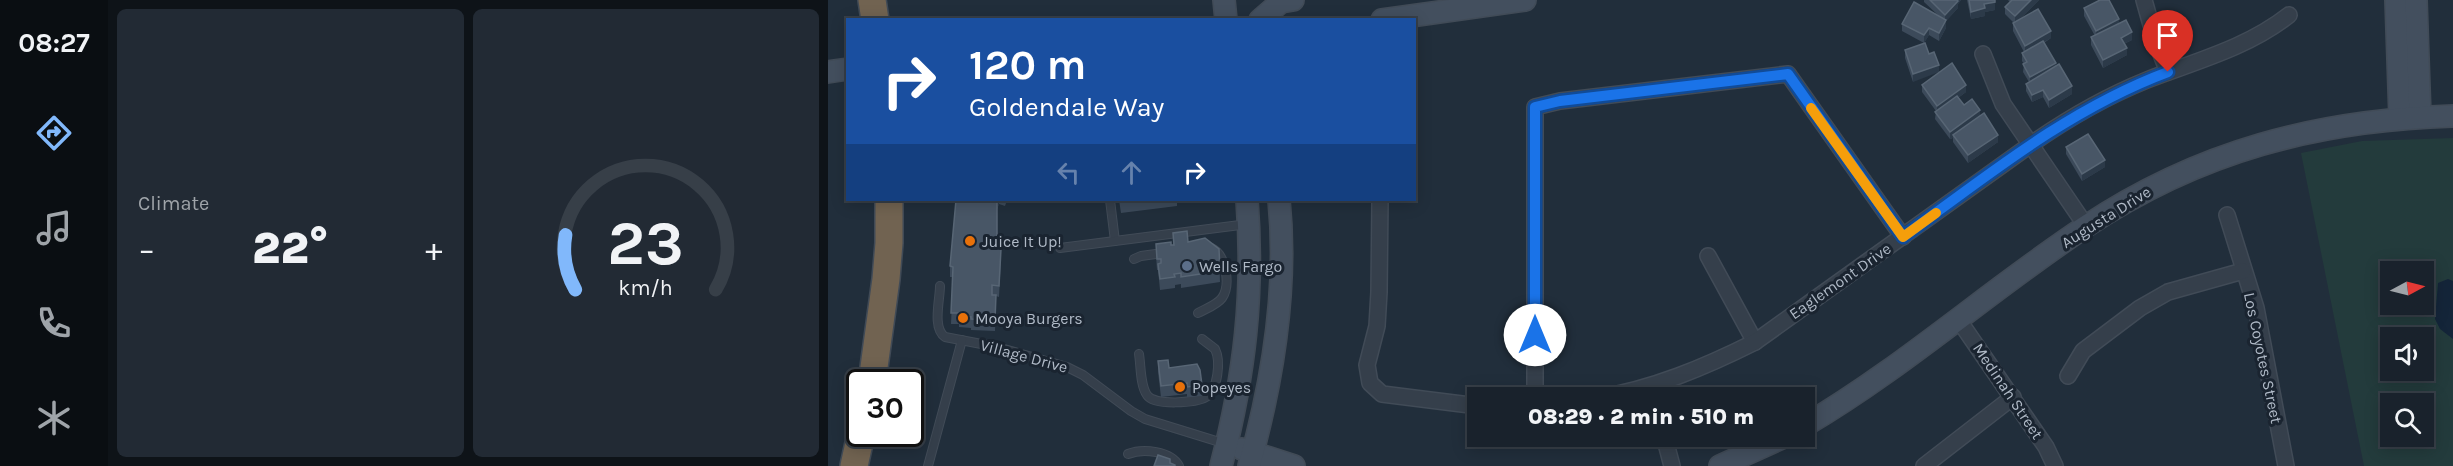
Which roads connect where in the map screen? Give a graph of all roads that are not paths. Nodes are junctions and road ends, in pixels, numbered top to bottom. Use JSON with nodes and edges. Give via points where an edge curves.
{"nodes":[{"id":1,"x":872,"y":0,"type":"edge"},
{"id":2,"x":1224,"y":0,"type":"edge"},
{"id":3,"x":1256,"y":0,"type":"edge"},
{"id":4,"x":1293,"y":0,"type":"edge"},
{"id":5,"x":1525,"y":0,"type":"edge"},
{"id":6,"x":2144,"y":0,"type":"edge"},
{"id":7,"x":2396,"y":0,"type":"edge"},
{"id":8,"x":2415,"y":0,"type":"edge"},
{"id":9,"x":2289,"y":15,"type":"dead end"},
{"id":10,"x":875,"y":18,"type":"edge"},
{"id":11,"x":1226,"y":18,"type":"edge"},
{"id":12,"x":1259,"y":18,"type":"edge"},
{"id":13,"x":1261,"y":18,"type":"edge"},
{"id":14,"x":1396,"y":18,"type":"edge"},
{"id":15,"x":1983,"y":54,"type":"dead end"},
{"id":16,"x":846,"y":69,"type":"edge"},
{"id":17,"x":828,"y":72,"type":"edge"},
{"id":18,"x":2168,"y":72,"type":"junction"},
{"id":19,"x":2453,"y":116,"type":"edge"},
{"id":20,"x":2410,"y":117,"type":"junction"},
{"id":21,"x":2030,"y":145,"type":"junction"},
{"id":22,"x":889,"y":201,"type":"edge"},
{"id":23,"x":1110,"y":201,"type":"edge"},
{"id":24,"x":1247,"y":201,"type":"edge"},
{"id":25,"x":1279,"y":201,"type":"edge"},
{"id":26,"x":1380,"y":201,"type":"edge"},
{"id":27,"x":2227,"y":215,"type":"dead end"},
{"id":28,"x":1249,"y":224,"type":"junction"},
{"id":29,"x":2086,"y":226,"type":"junction"},
{"id":30,"x":1903,"y":237,"type":"junction"},
{"id":31,"x":1115,"y":241,"type":"junction"},
{"id":32,"x":1060,"y":248,"type":"dead end"},
{"id":33,"x":1198,"y":248,"type":"edge"},
{"id":34,"x":1174,"y":251,"type":"edge"},
{"id":35,"x":1708,"y":256,"type":"dead end"},
{"id":36,"x":1134,"y":259,"type":"dead end"},
{"id":37,"x":2243,"y":271,"type":"junction"},
{"id":38,"x":940,"y":286,"type":"dead end"},
{"id":39,"x":1198,"y":313,"type":"dead end"},
{"id":40,"x":1958,"y":319,"type":"junction"},
{"id":41,"x":1202,"y":339,"type":"dead end"},
{"id":42,"x":963,"y":340,"type":"junction"},
{"id":43,"x":1755,"y":342,"type":"junction"},
{"id":44,"x":1138,"y":354,"type":"dead end"},
{"id":45,"x":875,"y":369,"type":"edge"},
{"id":46,"x":2068,"y":376,"type":"dead end"},
{"id":47,"x":1535,"y":387,"type":"edge"},
{"id":48,"x":1661,"y":387,"type":"edge"},
{"id":49,"x":2013,"y":397,"type":"junction"},
{"id":50,"x":1467,"y":405,"type":"edge"},
{"id":51,"x":1815,"y":419,"type":"edge"},
{"id":52,"x":1227,"y":444,"type":"junction"},
{"id":53,"x":858,"y":447,"type":"edge"},
{"id":54,"x":1667,"y":447,"type":"edge"},
{"id":55,"x":1762,"y":447,"type":"edge"},
{"id":56,"x":1128,"y":454,"type":"dead end"},
{"id":57,"x":1251,"y":460,"type":"edge"},
{"id":58,"x":854,"y":466,"type":"edge"},
{"id":59,"x":927,"y":466,"type":"edge"},
{"id":60,"x":1179,"y":466,"type":"edge"},
{"id":61,"x":1221,"y":466,"type":"edge"},
{"id":62,"x":1294,"y":466,"type":"edge"},
{"id":63,"x":1672,"y":466,"type":"edge"},
{"id":64,"x":1720,"y":466,"type":"edge"},
{"id":65,"x":1924,"y":466,"type":"edge"},
{"id":66,"x":2055,"y":466,"type":"edge"},
{"id":67,"x":2286,"y":466,"type":"edge"}],
"edges":[{"from":1,"to":10,"type":"highway"},
{"from":2,"to":11,"type":"street"},
{"from":3,"to":12,"type":"street"},
{"from":4,"to":13,"type":"street","via":[[1281,2]]},
{"from":5,"to":14,"type":"street"},
{"from":6,"to":18,"type":"street"},
{"from":7,"to":20,"type":"street"},
{"from":8,"to":20,"type":"street"},
{"from":9,"to":18,"type":"street","name":"Eaglemont Drive","via":[[2240,45]]},
{"from":15,"to":21,"type":"street","via":[[2003,104]]},
{"from":16,"to":17,"type":"street"},
{"from":18,"to":21,"type":"street","name":"Eaglemont Drive","via":[[2110,96]]},
{"from":19,"to":20,"type":"street","name":"Augusta Drive"},
{"from":20,"to":29,"type":"street","name":"Augusta Drive","via":[[2307,132],[2219,158],[2138,195]]},
{"from":21,"to":29,"type":"street"},
{"from":21,"to":30,"type":"street","name":"Eaglemont Drive"},
{"from":22,"to":45,"type":"highway","via":[[886,279]]},
{"from":23,"to":31,"type":"lane"},
{"from":24,"to":28,"type":"street"},
{"from":25,"to":57,"type":"street","via":[[1279,310],[1271,377]]},
{"from":26,"to":50,"type":"street","via":[[1379,292],[1377,326],[1367,365],[1370,383],[1382,394]]},
{"from":27,"to":37,"type":"street","name":"Los Coyotes Street"},
{"from":28,"to":31,"type":"lane"},
{"from":28,"to":52,"type":"street","via":[[1251,279],[1247,333]]},
{"from":29,"to":40,"type":"street","name":"Augusta Drive"},
{"from":30,"to":43,"type":"street","name":"Eaglemont Drive"},
{"from":30,"to":47,"type":"street","via":[[1788,74],[1535,107]]},
{"from":31,"to":32,"type":"lane"},
{"from":33,"to":39,"type":"lane","via":[[1214,248],[1225,266],[1224,295]]},
{"from":34,"to":36,"type":"lane"},
{"from":35,"to":43,"type":"street"},
{"from":37,"to":46,"type":"street","via":[[2168,292],[2140,308],[2083,351]]},
{"from":37,"to":67,"type":"street","name":"Los Coyotes Street","via":[[2256,308]]},
{"from":38,"to":42,"type":"lane","name":"Village Drive","via":[[941,334]]},
{"from":40,"to":49,"type":"street","name":"Medinah Street"},
{"from":40,"to":51,"type":"street","name":"Augusta Drive"},
{"from":41,"to":44,"type":"lane","via":[[1215,349],[1218,358],[1214,387],[1201,399],[1161,403],[1151,400]]},
{"from":42,"to":52,"type":"lane","name":"Village Drive","via":[[997,346],[1075,370],[1145,419]]},
{"from":42,"to":59,"type":"lane"},
{"from":43,"to":48,"type":"street","name":"Eaglemont Drive"},
{"from":49,"to":65,"type":"street"},
{"from":49,"to":66,"type":"street","name":"Medinah Street"},
{"from":52,"to":57,"type":"street"},
{"from":52,"to":61,"type":"street"},
{"from":53,"to":58,"type":"highway"},
{"from":54,"to":63,"type":"street"},
{"from":55,"to":64,"type":"street"},
{"from":56,"to":60,"type":"lane","via":[[1146,450],[1175,459]]},
{"from":57,"to":62,"type":"street"}]}
